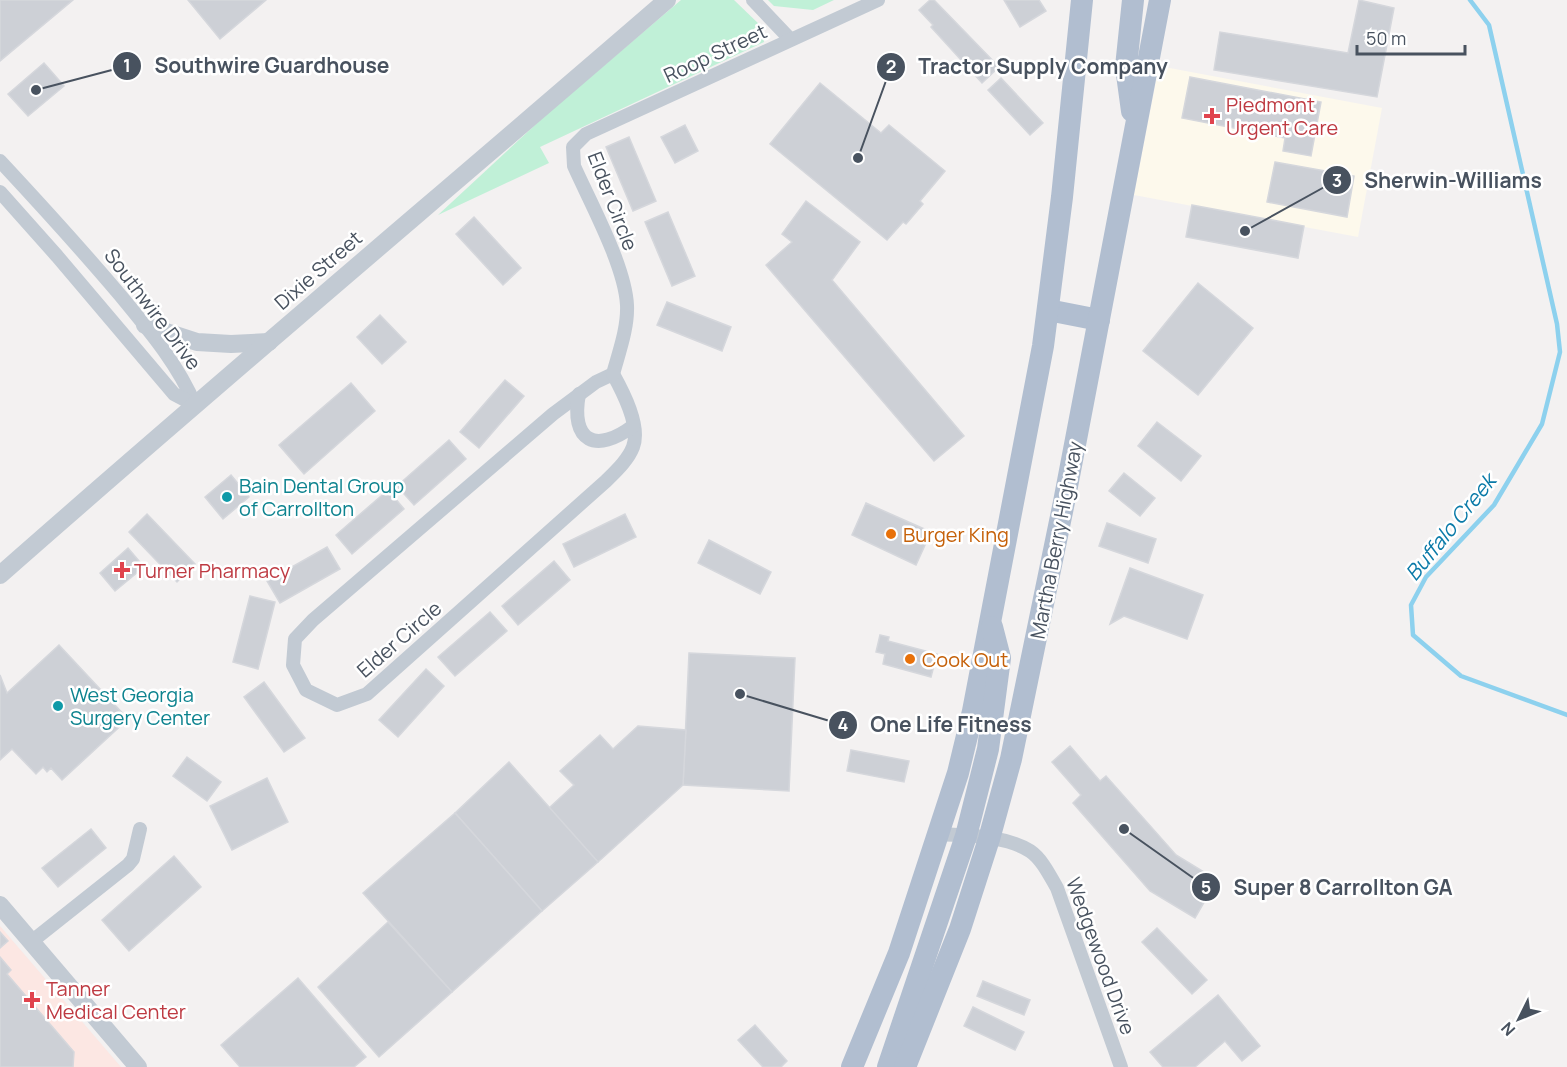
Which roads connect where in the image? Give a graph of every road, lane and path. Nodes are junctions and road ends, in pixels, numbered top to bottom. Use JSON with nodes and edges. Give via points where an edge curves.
{"nodes":[{"id":1,"x":667,"y":0,"type":"edge"},
{"id":2,"x":753,"y":0,"type":"edge"},
{"id":3,"x":878,"y":0,"type":"edge"},
{"id":4,"x":1082,"y":0,"type":"edge"},
{"id":5,"x":1133,"y":0,"type":"edge"},
{"id":6,"x":1160,"y":0,"type":"edge"},
{"id":7,"x":790,"y":39,"type":"junction"},
{"id":8,"x":1135,"y":130,"type":"junction"},
{"id":9,"x":573,"y":147,"type":"joint"},
{"id":10,"x":0,"y":160,"type":"edge"},
{"id":11,"x":0,"y":192,"type":"edge"},
{"id":12,"x":1048,"y":310,"type":"junction"},
{"id":13,"x":1099,"y":320,"type":"junction"},
{"id":14,"x":145,"y":325,"type":"junction"},
{"id":15,"x":269,"y":342,"type":"junction"},
{"id":16,"x":614,"y":374,"type":"junction"},
{"id":17,"x":579,"y":394,"type":"junction"},
{"id":18,"x":195,"y":405,"type":"junction"},
{"id":19,"x":633,"y":426,"type":"junction"},
{"id":20,"x":0,"y":575,"type":"edge"},
{"id":21,"x":991,"y":619,"type":"junction"},
{"id":22,"x":140,"y":829,"type":"dead end"},
{"id":23,"x":939,"y":834,"type":"junction"},
{"id":24,"x":977,"y":838,"type":"junction"},
{"id":25,"x":0,"y":904,"type":"edge"},
{"id":26,"x":31,"y":942,"type":"junction"},
{"id":27,"x":138,"y":1067,"type":"edge"},
{"id":28,"x":852,"y":1067,"type":"edge"},
{"id":29,"x":888,"y":1067,"type":"edge"},
{"id":30,"x":905,"y":1067,"type":"edge"},
{"id":31,"x":1121,"y":1067,"type":"edge"}],
"edges":[{"from":1,"to":15,"type":"street","name":"Dixie Street"},
{"from":2,"to":7,"type":"street"},
{"from":3,"to":7,"type":"street","name":"Roop Street"},
{"from":4,"to":12,"type":"main road"},
{"from":5,"to":8,"type":"main road","via":[[1126,67]]},
{"from":6,"to":8,"type":"main road","name":"Martha Berry Highway"},
{"from":7,"to":9,"type":"street","name":"Roop Street","via":[[586,134]]},
{"from":8,"to":13,"type":"main road","name":"Martha Berry Highway"},
{"from":9,"to":16,"type":"street","name":"Elder Circle","via":[[574,166],[624,282],[625,331]]},
{"from":10,"to":14,"type":"street","name":"Southwire Drive"},
{"from":11,"to":18,"type":"street","name":"Southwire Drive","via":[[174,394]]},
{"from":12,"to":13,"type":"main road"},
{"from":12,"to":21,"type":"main road"},
{"from":13,"to":24,"type":"main road","name":"Martha Berry Highway","via":[[1020,720]]},
{"from":14,"to":15,"type":"street","via":[[197,342]]},
{"from":14,"to":18,"type":"street","name":"Southwire Drive","via":[[186,382]]},
{"from":15,"to":18,"type":"street","name":"Dixie Street"},
{"from":16,"to":17,"type":"street","name":"Elder Circle"},
{"from":16,"to":19,"type":"street","name":"Elder Circle"},
{"from":17,"to":19,"type":"street","via":[[576,418],[580,429],[594,441],[611,440]]},
{"from":17,"to":19,"type":"street","name":"Elder Circle","via":[[295,639],[293,665],[306,690],[336,705],[367,693],[606,481],[634,446]]},
{"from":18,"to":20,"type":"street","name":"Dixie Street"},
{"from":21,"to":23,"type":"main road","via":[[973,711]]},
{"from":21,"to":24,"type":"main road","via":[[1000,658]]},
{"from":22,"to":26,"type":"street","via":[[128,865]]},
{"from":23,"to":24,"type":"street","name":"Wedgewood Drive"},
{"from":23,"to":28,"type":"main road","via":[[899,953]]},
{"from":24,"to":29,"type":"main road"},
{"from":24,"to":30,"type":"main road","name":"Martha Berry Highway","via":[[960,929]]},
{"from":24,"to":31,"type":"street","name":"Wedgewood Drive","via":[[1030,851],[1051,876]]},
{"from":25,"to":26,"type":"street"},
{"from":26,"to":27,"type":"street"}]}
